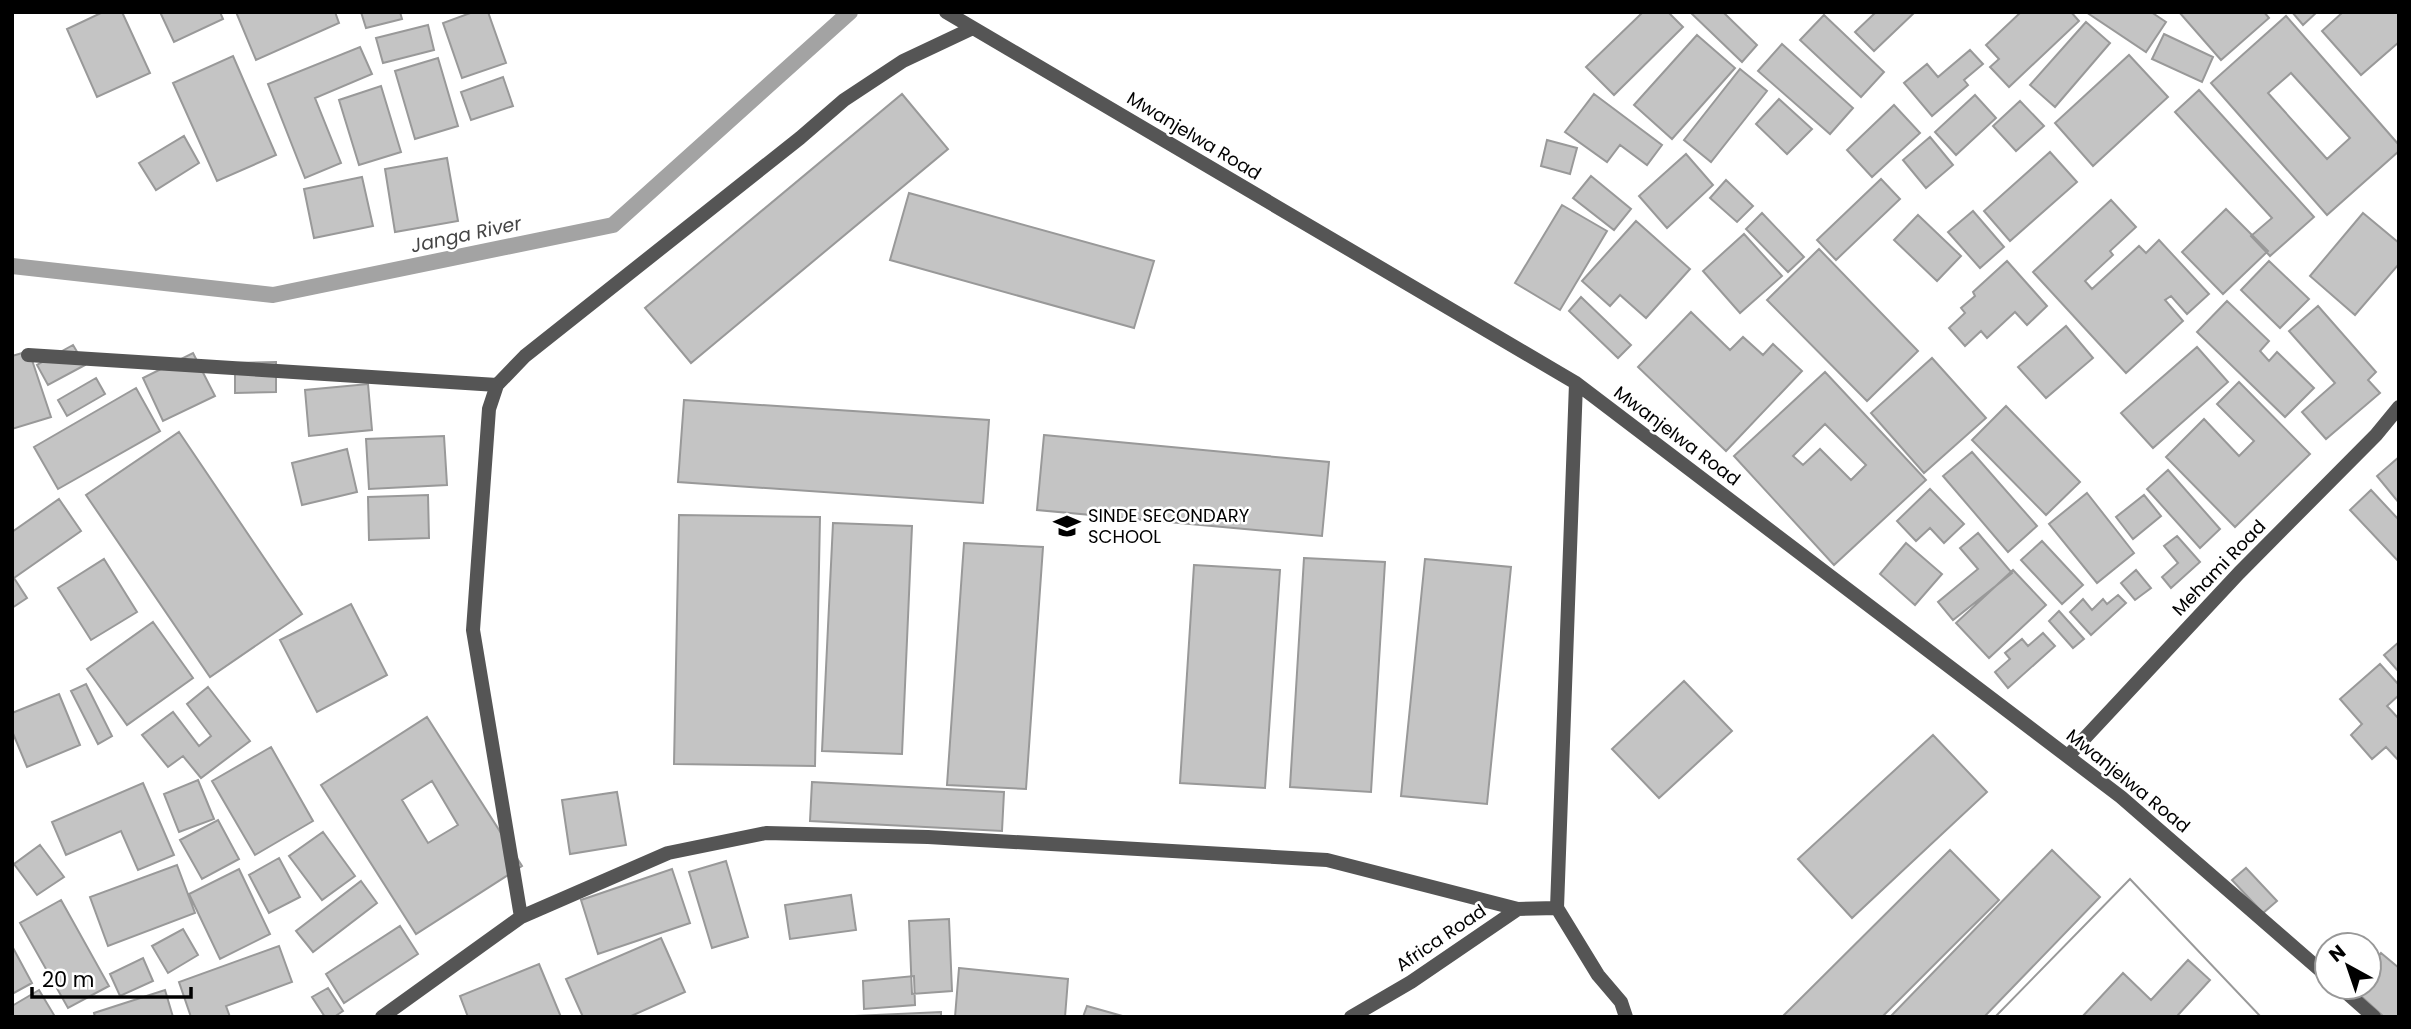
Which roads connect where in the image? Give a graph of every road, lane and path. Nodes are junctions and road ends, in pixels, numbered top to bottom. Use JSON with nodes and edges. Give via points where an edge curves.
{"nodes":[{"id":1,"x":946,"y":12,"type":"edge"},
{"id":2,"x":973,"y":28,"type":"junction"},
{"id":3,"x":28,"y":355,"type":"dead end"},
{"id":4,"x":1576,"y":383,"type":"junction"},
{"id":5,"x":497,"y":385,"type":"junction"},
{"id":6,"x":2399,"y":407,"type":"edge"},
{"id":7,"x":2067,"y":756,"type":"junction"},
{"id":8,"x":1557,"y":908,"type":"junction"},
{"id":9,"x":1517,"y":909,"type":"junction"},
{"id":10,"x":521,"y":917,"type":"junction"},
{"id":11,"x":2313,"y":964,"type":"edge"},
{"id":12,"x":2356,"y":1001,"type":"edge"},
{"id":13,"x":382,"y":1017,"type":"edge"},
{"id":14,"x":1351,"y":1017,"type":"edge"},
{"id":15,"x":1626,"y":1017,"type":"edge"},
{"id":16,"x":2374,"y":1017,"type":"edge"}],
"edges":[{"from":1,"to":2,"type":"street","name":"Mwanjelwa Road"},
{"from":2,"to":4,"type":"street","name":"Mwanjelwa Road"},
{"from":2,"to":5,"type":"street","via":[[903,61],[844,100],[525,356]]},
{"from":3,"to":5,"type":"street"},
{"from":4,"to":7,"type":"street","name":"Mwanjelwa Road"},
{"from":4,"to":8,"type":"street"},
{"from":5,"to":10,"type":"street","via":[[489,409],[473,629]]},
{"from":6,"to":7,"type":"street","name":"Mehami Road"},
{"from":7,"to":11,"type":"street","name":"Mwanjelwa Road","via":[[2121,797]]},
{"from":8,"to":9,"type":"street"},
{"from":8,"to":15,"type":"street","via":[[1598,975],[1621,1002]]},
{"from":9,"to":10,"type":"street","via":[[1327,860],[928,836],[766,832],[668,853]]},
{"from":9,"to":14,"type":"street","name":"Africa Road"},
{"from":10,"to":13,"type":"street"},
{"from":12,"to":16,"type":"street"}]}
